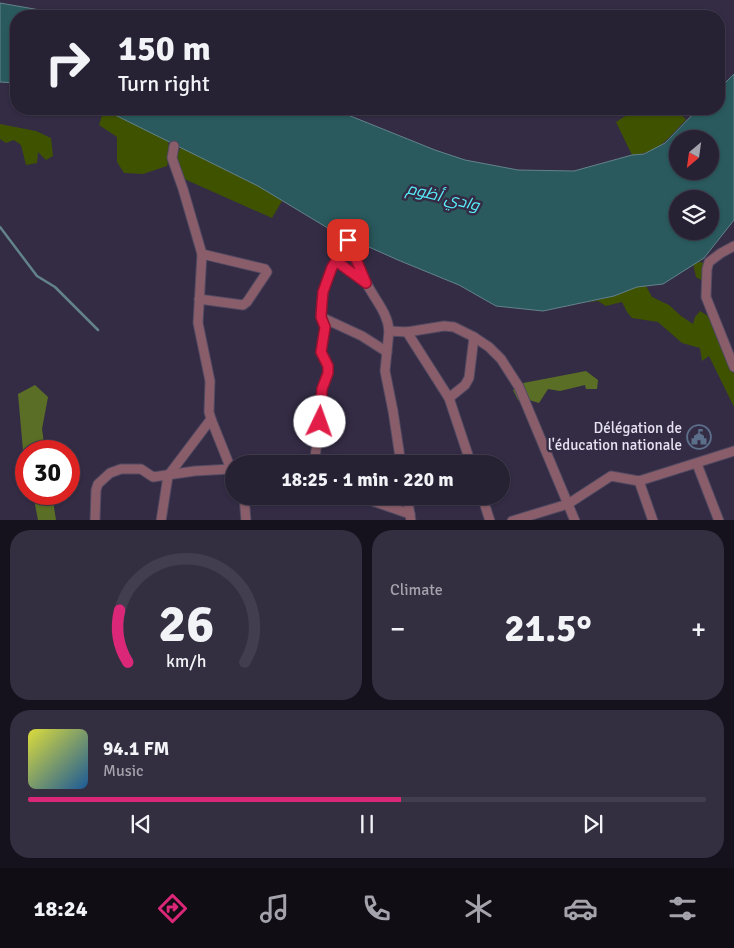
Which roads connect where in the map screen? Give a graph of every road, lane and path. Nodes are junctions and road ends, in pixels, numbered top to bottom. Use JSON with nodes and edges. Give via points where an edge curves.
{"nodes":[{"id":1,"x":174,"y":146,"type":"dead end"},
{"id":2,"x":348,"y":240,"type":"dead end"},
{"id":3,"x":734,"y":246,"type":"edge"},
{"id":4,"x":202,"y":254,"type":"junction"},
{"id":5,"x":366,"y":283,"type":"junction"},
{"id":6,"x":199,"y":299,"type":"junction"},
{"id":7,"x":321,"y":317,"type":"junction"},
{"id":8,"x":389,"y":331,"type":"junction"},
{"id":9,"x":407,"y":332,"type":"junction"},
{"id":10,"x":474,"y":336,"type":"junction"},
{"id":11,"x":387,"y":352,"type":"junction"},
{"id":12,"x":734,"y":367,"type":"edge"},
{"id":13,"x":449,"y":398,"type":"junction"},
{"id":14,"x":211,"y":419,"type":"junction"},
{"id":15,"x":734,"y":451,"type":"edge"},
{"id":16,"x":227,"y":455,"type":"edge"},
{"id":17,"x":315,"y":455,"type":"edge"},
{"id":18,"x":400,"y":455,"type":"edge"},
{"id":19,"x":468,"y":455,"type":"edge"},
{"id":20,"x":697,"y":464,"type":"junction"},
{"id":21,"x":225,"y":469,"type":"edge"},
{"id":22,"x":168,"y":476,"type":"junction"},
{"id":23,"x":639,"y":481,"type":"junction"},
{"id":24,"x":568,"y":504,"type":"junction"},
{"id":25,"x":245,"y":505,"type":"edge"},
{"id":26,"x":380,"y":505,"type":"edge"},
{"id":27,"x":485,"y":505,"type":"edge"},
{"id":28,"x":410,"y":517,"type":"edge"},
{"id":29,"x":95,"y":520,"type":"edge"},
{"id":30,"x":161,"y":520,"type":"edge"},
{"id":31,"x":246,"y":520,"type":"edge"},
{"id":32,"x":490,"y":520,"type":"edge"},
{"id":33,"x":512,"y":520,"type":"edge"},
{"id":34,"x":575,"y":520,"type":"edge"},
{"id":35,"x":653,"y":520,"type":"edge"},
{"id":36,"x":719,"y":520,"type":"edge"}],
"edges":[{"from":1,"to":4,"type":"street","via":[[172,158]]},
{"from":2,"to":5,"type":"street"},
{"from":3,"to":12,"type":"street","via":[[709,262],[706,297]]},
{"from":4,"to":6,"type":"street"},
{"from":4,"to":6,"type":"street","via":[[267,272],[245,304]]},
{"from":5,"to":7,"type":"street","via":[[336,261],[323,292]]},
{"from":5,"to":8,"type":"street","via":[[385,315]]},
{"from":6,"to":14,"type":"street","via":[[198,323],[210,381]]},
{"from":7,"to":11,"type":"street"},
{"from":7,"to":17,"type":"street","via":[[325,327],[321,352],[328,373],[322,389]]},
{"from":8,"to":9,"type":"street"},
{"from":8,"to":11,"type":"street"},
{"from":9,"to":10,"type":"street","via":[[449,326]]},
{"from":9,"to":13,"type":"street"},
{"from":10,"to":13,"type":"street","via":[[469,378]]},
{"from":10,"to":24,"type":"street","via":[[501,359],[519,387]]},
{"from":11,"to":18,"type":"street","via":[[385,378]]},
{"from":13,"to":19,"type":"street"},
{"from":14,"to":16,"type":"street"},
{"from":14,"to":22,"type":"street"},
{"from":15,"to":20,"type":"street"},
{"from":20,"to":23,"type":"street"},
{"from":20,"to":36,"type":"street"},
{"from":21,"to":22,"type":"street"},
{"from":22,"to":29,"type":"street","via":[[154,477],[141,469],[110,473],[96,490]]},
{"from":22,"to":30,"type":"street"},
{"from":23,"to":24,"type":"street","via":[[610,476]]},
{"from":23,"to":35,"type":"street"},
{"from":24,"to":33,"type":"street"},
{"from":24,"to":34,"type":"street"},
{"from":25,"to":31,"type":"street"},
{"from":26,"to":28,"type":"street"},
{"from":27,"to":32,"type":"street"}]}
